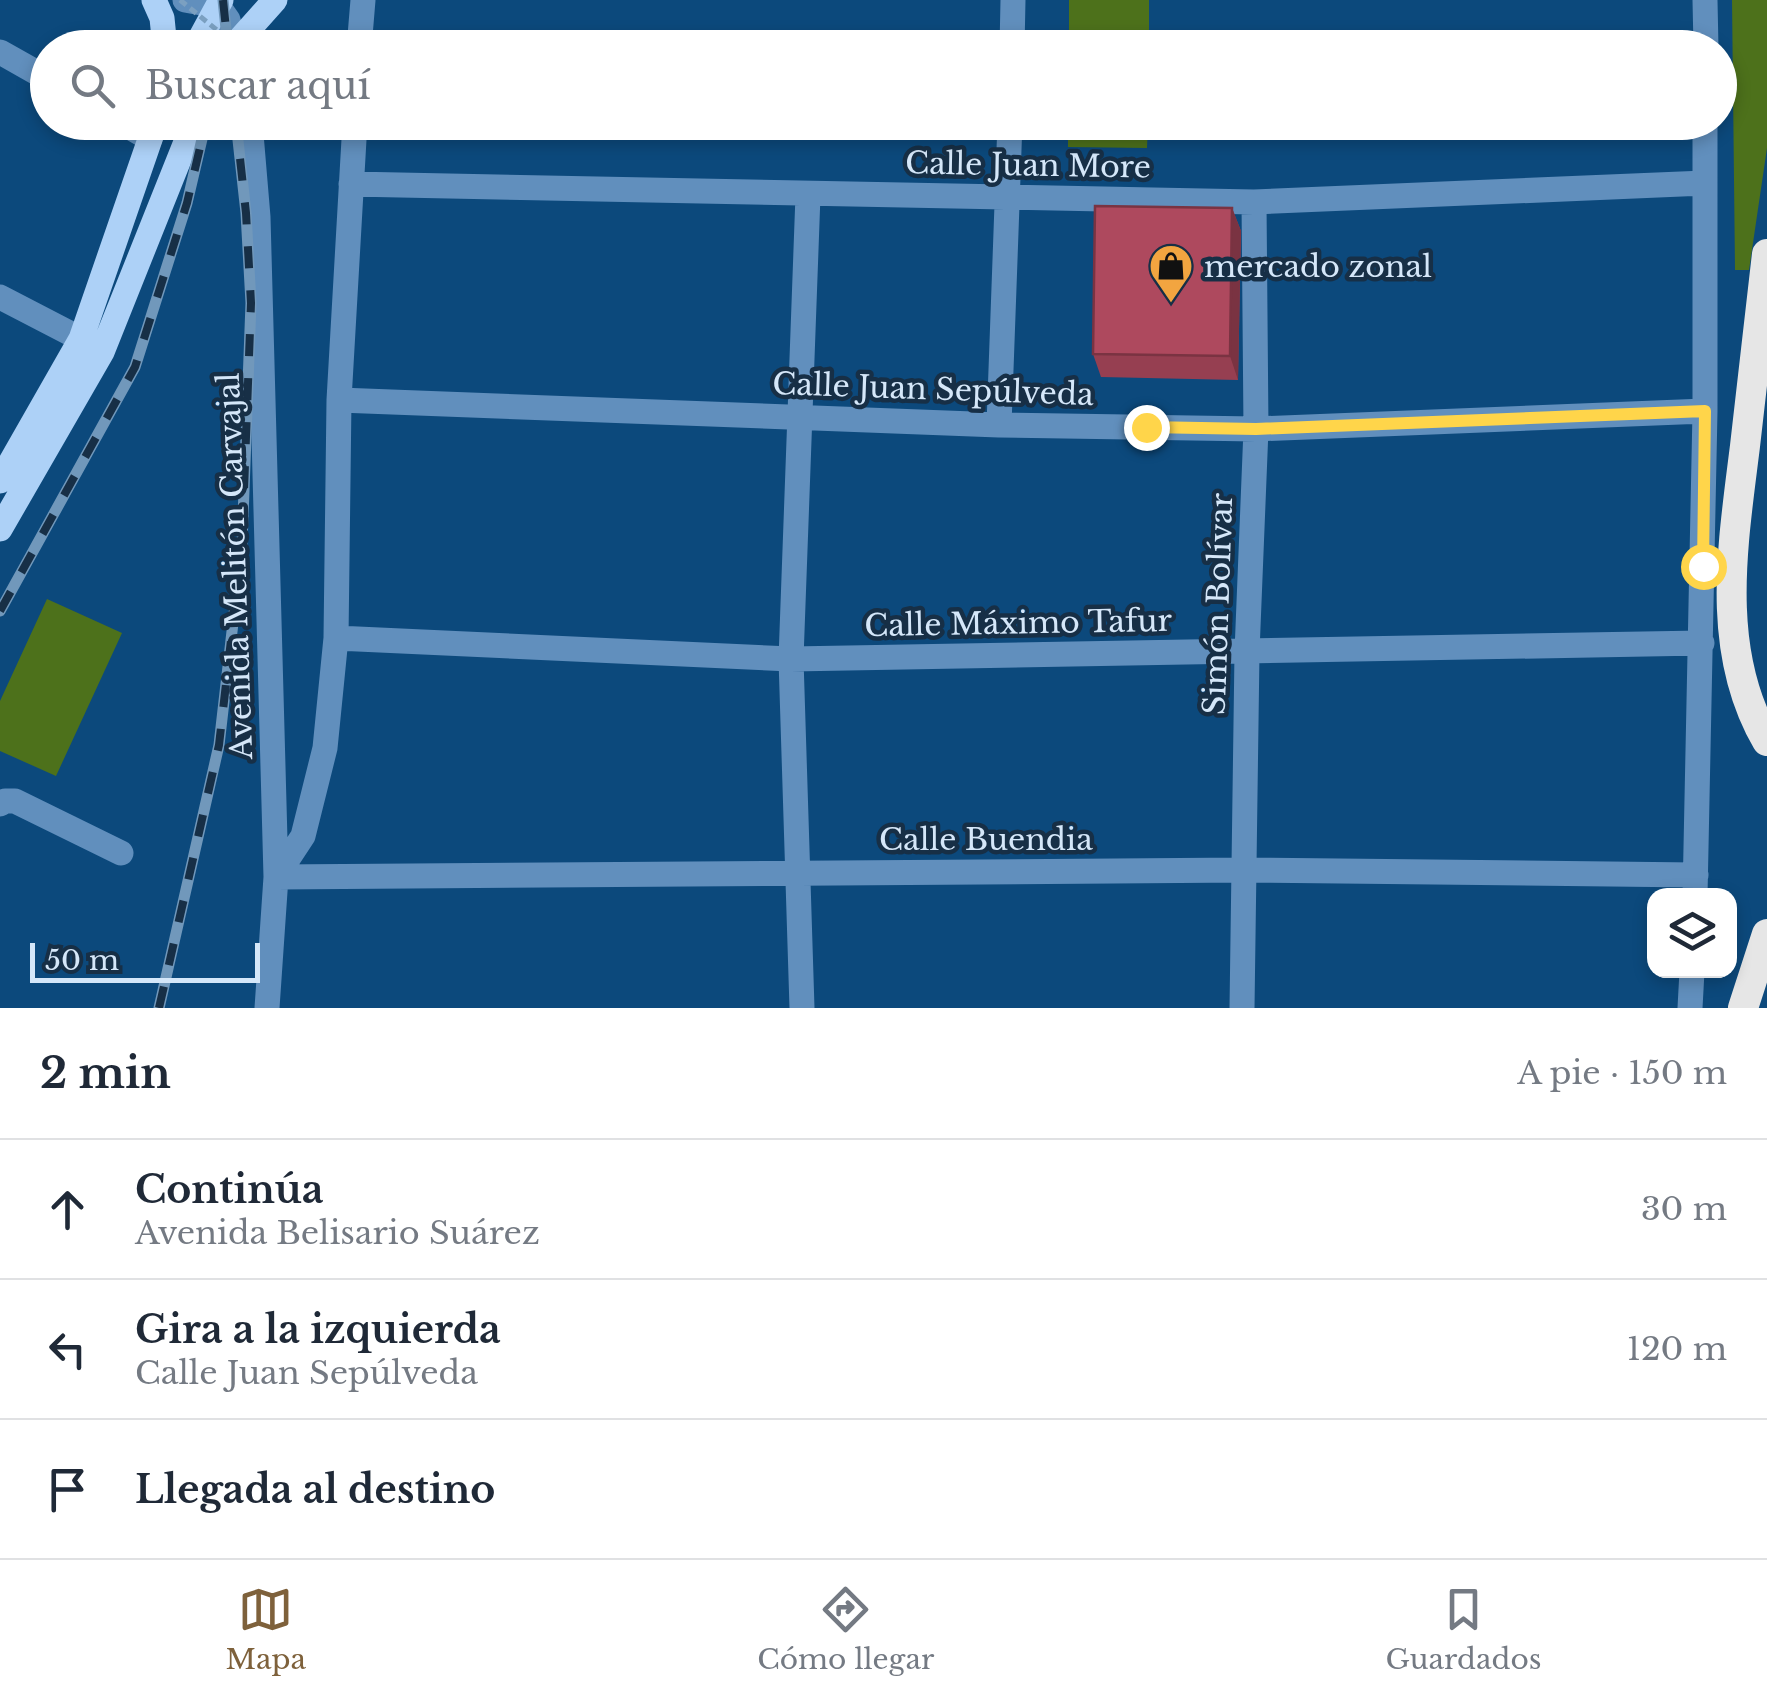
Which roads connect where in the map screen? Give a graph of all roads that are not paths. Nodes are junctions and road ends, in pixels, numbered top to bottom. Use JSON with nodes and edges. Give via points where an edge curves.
{"nodes":[{"id":1,"x":154,"y":0,"type":"edge"},
{"id":2,"x":182,"y":0,"type":"edge"},
{"id":3,"x":275,"y":0,"type":"edge"},
{"id":4,"x":363,"y":0,"type":"edge"},
{"id":5,"x":1014,"y":0,"type":"edge"},
{"id":6,"x":1705,"y":0,"type":"edge"},
{"id":7,"x":218,"y":1,"type":"edge"},
{"id":8,"x":163,"y":30,"type":"edge"},
{"id":9,"x":204,"y":30,"type":"edge"},
{"id":10,"x":231,"y":30,"type":"edge"},
{"id":11,"x":249,"y":30,"type":"edge"},
{"id":12,"x":361,"y":30,"type":"edge"},
{"id":13,"x":1013,"y":30,"type":"edge"},
{"id":14,"x":1706,"y":30,"type":"edge"},
{"id":15,"x":0,"y":52,"type":"edge"},
{"id":16,"x":30,"y":70,"type":"edge"},
{"id":17,"x":150,"y":140,"type":"edge"},
{"id":18,"x":187,"y":140,"type":"edge"},
{"id":19,"x":252,"y":140,"type":"edge"},
{"id":20,"x":354,"y":140,"type":"edge"},
{"id":21,"x":1010,"y":140,"type":"edge"},
{"id":22,"x":1705,"y":140,"type":"edge"},
{"id":23,"x":1704,"y":182,"type":"junction"},
{"id":24,"x":351,"y":184,"type":"junction"},
{"id":25,"x":808,"y":195,"type":"junction"},
{"id":26,"x":1009,"y":196,"type":"junction"},
{"id":27,"x":1254,"y":202,"type":"junction"},
{"id":28,"x":1767,"y":254,"type":"edge"},
{"id":29,"x":0,"y":297,"type":"edge"},
{"id":30,"x":81,"y":340,"type":"junction"},
{"id":31,"x":339,"y":400,"type":"junction"},
{"id":32,"x":1705,"y":411,"type":"junction"},
{"id":33,"x":800,"y":418,"type":"junction"},
{"id":34,"x":999,"y":425,"type":"junction"},
{"id":35,"x":1256,"y":429,"type":"junction"},
{"id":36,"x":0,"y":481,"type":"edge"},
{"id":37,"x":0,"y":529,"type":"edge"},
{"id":38,"x":336,"y":638,"type":"junction"},
{"id":39,"x":1702,"y":643,"type":"junction"},
{"id":40,"x":1247,"y":652,"type":"junction"},
{"id":41,"x":791,"y":659,"type":"junction"},
{"id":42,"x":1767,"y":740,"type":"edge"},
{"id":43,"x":3,"y":802,"type":"edge"},
{"id":44,"x":121,"y":853,"type":"dead end"},
{"id":45,"x":1244,"y":870,"type":"junction"},
{"id":46,"x":798,"y":874,"type":"junction"},
{"id":47,"x":276,"y":877,"type":"junction"},
{"id":48,"x":1696,"y":886,"type":"edge"},
{"id":49,"x":1767,"y":934,"type":"edge"},
{"id":50,"x":1692,"y":978,"type":"edge"},
{"id":51,"x":266,"y":1008,"type":"edge"},
{"id":52,"x":802,"y":1008,"type":"edge"},
{"id":53,"x":1242,"y":1008,"type":"edge"},
{"id":54,"x":1690,"y":1008,"type":"edge"},
{"id":55,"x":1743,"y":1008,"type":"edge"}],
"edges":[{"from":1,"to":8,"type":"main road"},
{"from":2,"to":7,"type":"street"},
{"from":3,"to":11,"type":"main road"},
{"from":4,"to":12,"type":"street"},
{"from":5,"to":13,"type":"street"},
{"from":6,"to":14,"type":"street"},
{"from":7,"to":9,"type":"main road"},
{"from":7,"to":10,"type":"street"},
{"from":15,"to":16,"type":"street"},
{"from":17,"to":30,"type":"main road"},
{"from":18,"to":37,"type":"main road","via":[[102,352]]},
{"from":19,"to":47,"type":"street","name":"Avenida Melitón Carvajal"},
{"from":20,"to":24,"type":"street"},
{"from":21,"to":26,"type":"street"},
{"from":22,"to":23,"type":"street"},
{"from":23,"to":27,"type":"street","name":"Calle Juan More"},
{"from":23,"to":32,"type":"street"},
{"from":24,"to":25,"type":"street","name":"Calle Juan More"},
{"from":24,"to":31,"type":"street"},
{"from":25,"to":26,"type":"street","name":"Calle Juan More"},
{"from":25,"to":33,"type":"street"},
{"from":26,"to":27,"type":"street","name":"Calle Juan More"},
{"from":26,"to":34,"type":"street"},
{"from":27,"to":35,"type":"street","name":"Simón Bolívar"},
{"from":28,"to":42,"type":"highway","via":[[1730,576],[1734,642]]},
{"from":29,"to":30,"type":"street"},
{"from":30,"to":36,"type":"main road"},
{"from":31,"to":33,"type":"street","name":"Calle Juan Sepúlveda"},
{"from":31,"to":38,"type":"street"},
{"from":32,"to":35,"type":"street","name":"Calle Juan Sepúlveda"},
{"from":32,"to":39,"type":"street"},
{"from":33,"to":34,"type":"street","name":"Calle Juan Sepúlveda"},
{"from":33,"to":41,"type":"street"},
{"from":34,"to":35,"type":"street","name":"Calle Juan Sepúlveda"},
{"from":35,"to":40,"type":"street","name":"Simón Bolívar"},
{"from":38,"to":41,"type":"street","name":"Calle Máximo Tafur"},
{"from":38,"to":47,"type":"street","via":[[324,748],[303,836]]},
{"from":39,"to":40,"type":"street","name":"Calle Máximo Tafur"},
{"from":39,"to":48,"type":"street"},
{"from":40,"to":41,"type":"street","name":"Calle Máximo Tafur"},
{"from":40,"to":45,"type":"street","name":"Simón Bolívar"},
{"from":41,"to":46,"type":"street"},
{"from":43,"to":44,"type":"street","via":[[15,801]]},
{"from":45,"to":46,"type":"street","name":"Calle Buendia"},
{"from":45,"to":48,"type":"street","name":"Calle Buendia"},
{"from":45,"to":53,"type":"street","name":"Simón Bolívar"},
{"from":46,"to":47,"type":"street","name":"Calle Buendia"},
{"from":46,"to":52,"type":"street"},
{"from":47,"to":51,"type":"street","name":"Avenida Melitón Carvajal"},
{"from":49,"to":55,"type":"highway"},
{"from":50,"to":54,"type":"street"}]}
